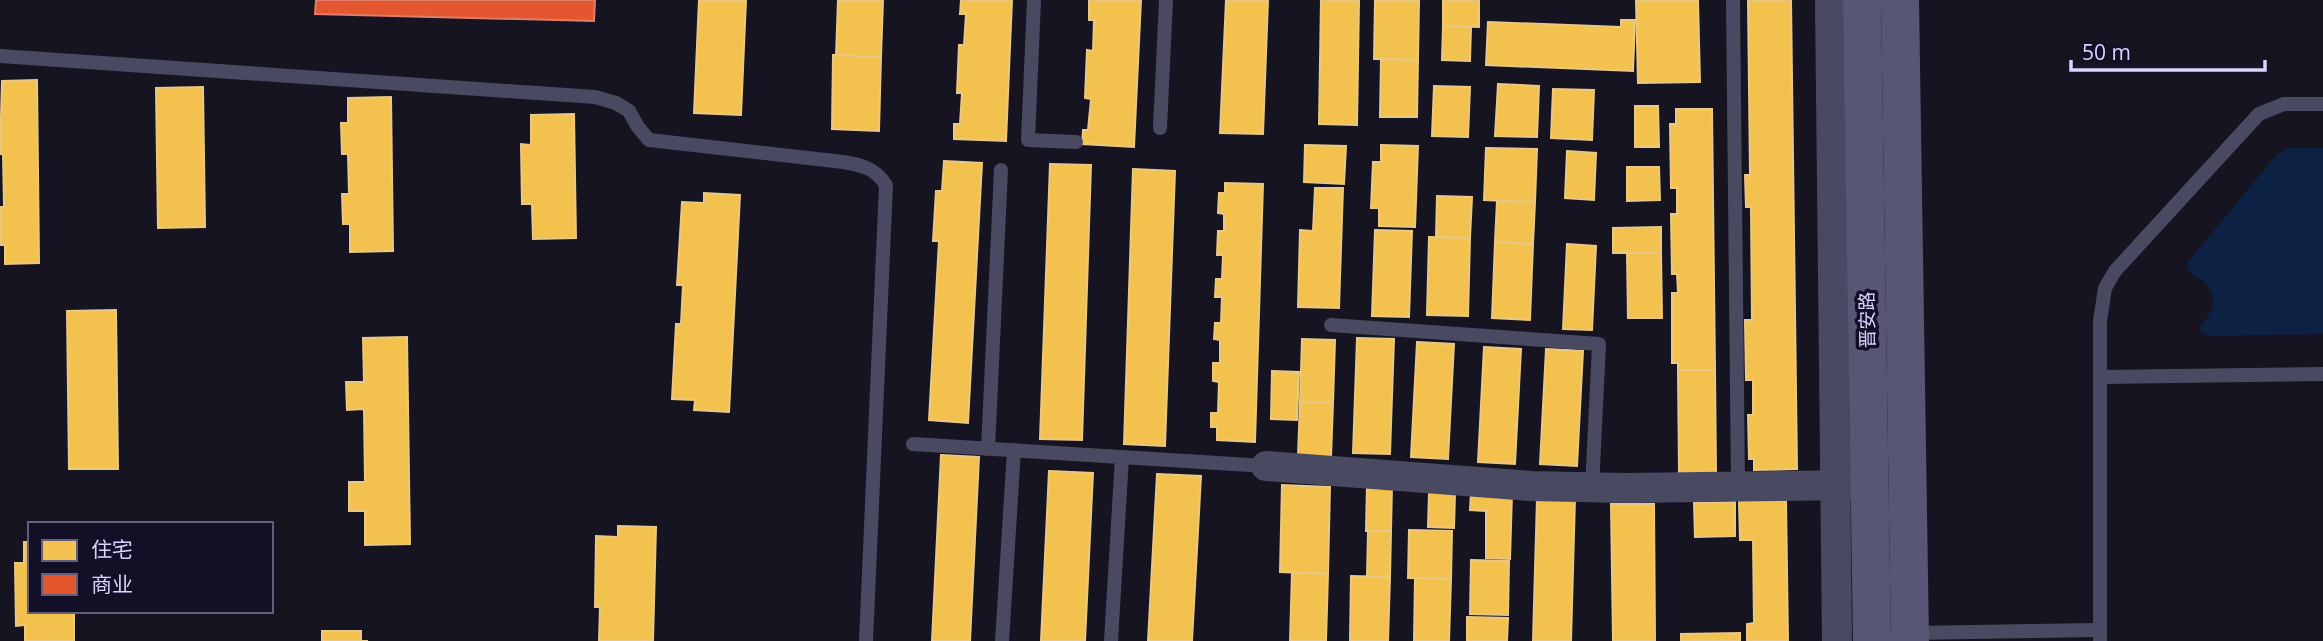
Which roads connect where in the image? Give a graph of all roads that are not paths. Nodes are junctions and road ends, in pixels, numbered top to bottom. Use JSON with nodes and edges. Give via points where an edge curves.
{"nodes":[{"id":1,"x":1034,"y":0,"type":"edge"},
{"id":2,"x":1166,"y":0,"type":"edge"},
{"id":3,"x":1732,"y":0,"type":"edge"},
{"id":4,"x":1830,"y":0,"type":"edge"},
{"id":5,"x":1862,"y":0,"type":"edge"},
{"id":6,"x":1900,"y":0,"type":"edge"},
{"id":7,"x":0,"y":56,"type":"edge"},
{"id":8,"x":2323,"y":104,"type":"edge"},
{"id":9,"x":1160,"y":128,"type":"dead end"},
{"id":10,"x":1076,"y":142,"type":"dead end"},
{"id":11,"x":1002,"y":170,"type":"dead end"},
{"id":12,"x":1331,"y":325,"type":"dead end"},
{"id":13,"x":2323,"y":374,"type":"edge"},
{"id":14,"x":2100,"y":377,"type":"junction"},
{"id":15,"x":913,"y":444,"type":"dead end"},
{"id":16,"x":988,"y":449,"type":"junction"},
{"id":17,"x":1014,"y":450,"type":"junction"},
{"id":18,"x":1122,"y":457,"type":"junction"},
{"id":19,"x":1266,"y":466,"type":"joint"},
{"id":20,"x":1853,"y":485,"type":"junction"},
{"id":21,"x":1738,"y":486,"type":"junction"},
{"id":22,"x":1592,"y":488,"type":"junction"},
{"id":23,"x":2100,"y":636,"type":"edge"},
{"id":24,"x":1910,"y":637,"type":"edge"},
{"id":25,"x":866,"y":641,"type":"edge"},
{"id":26,"x":1002,"y":641,"type":"edge"},
{"id":27,"x":1111,"y":641,"type":"edge"},
{"id":28,"x":1837,"y":641,"type":"edge"},
{"id":29,"x":1872,"y":641,"type":"edge"}],
"edges":[{"from":1,"to":10,"type":"lane","via":[[1028,140]]},
{"from":2,"to":9,"type":"lane"},
{"from":3,"to":21,"type":"lane"},
{"from":4,"to":20,"type":"street"},
{"from":5,"to":20,"type":"main road","name":"晋安路"},
{"from":6,"to":24,"type":"main road","name":"晋安路"},
{"from":7,"to":25,"type":"lane","via":[[595,97],[629,111],[649,140],[844,162],[878,174],[886,185]]},
{"from":8,"to":14,"type":"lane","via":[[2284,104],[2259,114],[2115,271],[2105,288],[2101,310]]},
{"from":11,"to":16,"type":"lane"},
{"from":12,"to":22,"type":"lane","via":[[1599,344]]},
{"from":13,"to":14,"type":"lane"},
{"from":14,"to":23,"type":"lane"},
{"from":15,"to":16,"type":"lane"},
{"from":16,"to":17,"type":"lane"},
{"from":17,"to":18,"type":"lane"},
{"from":17,"to":26,"type":"lane"},
{"from":18,"to":19,"type":"lane"},
{"from":18,"to":27,"type":"lane"},
{"from":19,"to":22,"type":"street"},
{"from":20,"to":21,"type":"street"},
{"from":20,"to":28,"type":"street"},
{"from":20,"to":29,"type":"main road","name":"晋安路"},
{"from":21,"to":22,"type":"street"},
{"from":23,"to":24,"type":"lane"}]}
